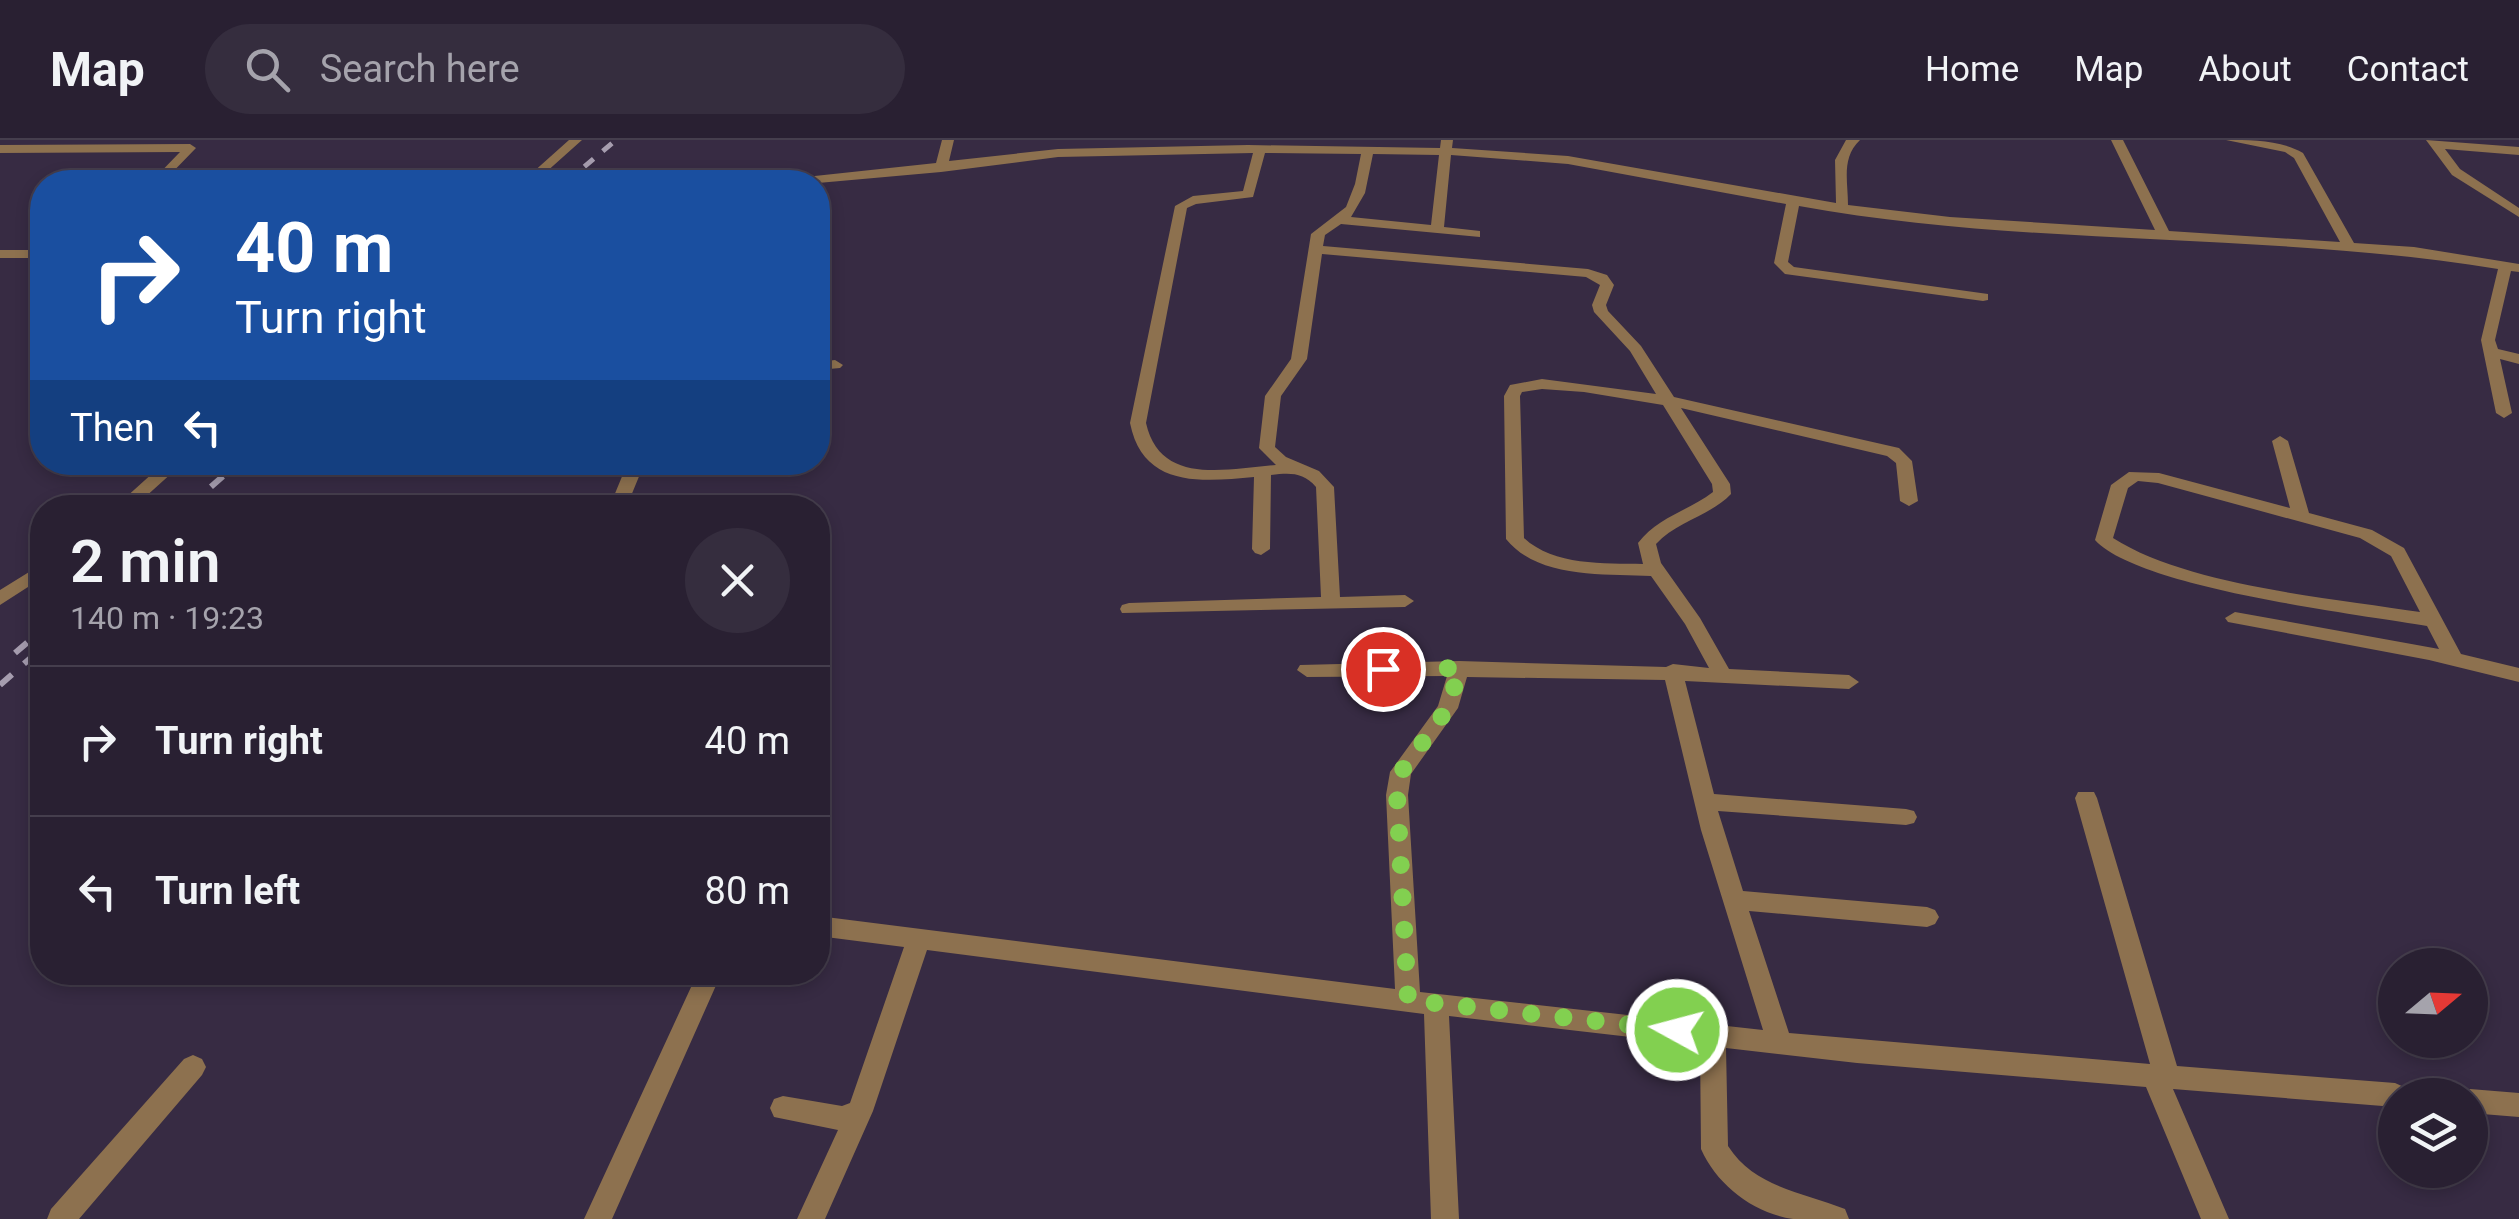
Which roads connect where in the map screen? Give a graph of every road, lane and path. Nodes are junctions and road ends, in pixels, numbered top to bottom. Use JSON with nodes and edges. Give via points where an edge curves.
{"nodes":[{"id":1,"x":576,"y":140,"type":"edge"},
{"id":2,"x":948,"y":140,"type":"edge"},
{"id":3,"x":1854,"y":140,"type":"edge"},
{"id":4,"x":2117,"y":140,"type":"edge"},
{"id":5,"x":2232,"y":140,"type":"edge"},
{"id":6,"x":2432,"y":142,"type":"edge"},
{"id":7,"x":1243,"y":144,"type":"edge"},
{"id":8,"x":1448,"y":145,"type":"edge"},
{"id":9,"x":1260,"y":149,"type":"junction"},
{"id":10,"x":0,"y":150,"type":"edge"},
{"id":11,"x":1368,"y":150,"type":"junction"},
{"id":12,"x":2519,"y":152,"type":"edge"},
{"id":13,"x":941,"y":168,"type":"junction"},
{"id":14,"x":169,"y":170,"type":"edge"},
{"id":15,"x":542,"y":170,"type":"edge"},
{"id":16,"x":830,"y":179,"type":"edge"},
{"id":17,"x":1793,"y":202,"type":"junction"},
{"id":18,"x":1842,"y":208,"type":"junction"},
{"id":19,"x":2518,"y":213,"type":"edge"},
{"id":20,"x":1339,"y":220,"type":"junction"},
{"id":21,"x":1437,"y":230,"type":"junction"},
{"id":22,"x":1475,"y":234,"type":"dead end"},
{"id":23,"x":2164,"y":235,"type":"junction"},
{"id":24,"x":2350,"y":247,"type":"junction"},
{"id":25,"x":1314,"y":249,"type":"junction"},
{"id":26,"x":0,"y":254,"type":"edge"},
{"id":27,"x":30,"y":254,"type":"edge"},
{"id":28,"x":2513,"y":267,"type":"edge"},
{"id":29,"x":1984,"y":297,"type":"dead end"},
{"id":30,"x":2490,"y":352,"type":"junction"},
{"id":31,"x":2519,"y":359,"type":"edge"},
{"id":32,"x":835,"y":364,"type":"dead end"},
{"id":33,"x":830,"y":365,"type":"edge"},
{"id":34,"x":1671,"y":401,"type":"junction"},
{"id":35,"x":2504,"y":413,"type":"dead end"},
{"id":36,"x":2280,"y":441,"type":"dead end"},
{"id":37,"x":1295,"y":468,"type":"junction"},
{"id":38,"x":1263,"y":471,"type":"junction"},
{"id":39,"x":161,"y":475,"type":"edge"},
{"id":40,"x":137,"y":495,"type":"edge"},
{"id":41,"x":1909,"y":501,"type":"dead end"},
{"id":42,"x":2301,"y":516,"type":"junction"},
{"id":43,"x":1261,"y":549,"type":"dead end"},
{"id":44,"x":1658,"y":571,"type":"junction"},
{"id":45,"x":30,"y":578,"type":"edge"},
{"id":46,"x":0,"y":599,"type":"edge"},
{"id":47,"x":1405,"y":600,"type":"dead end"},
{"id":48,"x":1332,"y":604,"type":"junction"},
{"id":49,"x":1129,"y":609,"type":"dead end"},
{"id":50,"x":2235,"y":618,"type":"dead end"},
{"id":51,"x":2434,"y":620,"type":"junction"},
{"id":52,"x":2454,"y":659,"type":"junction"},
{"id":53,"x":1460,"y":668,"type":"junction"},
{"id":54,"x":1306,"y":670,"type":"dead end"},
{"id":55,"x":1673,"y":671,"type":"junction"},
{"id":56,"x":1722,"y":674,"type":"junction"},
{"id":57,"x":2519,"y":675,"type":"edge"},
{"id":58,"x":1849,"y":682,"type":"dead end"},
{"id":59,"x":2086,"y":798,"type":"dead end"},
{"id":60,"x":1706,"y":802,"type":"junction"},
{"id":61,"x":1906,"y":818,"type":"dead end"},
{"id":62,"x":1734,"y":900,"type":"junction"},
{"id":63,"x":1927,"y":917,"type":"dead end"},
{"id":64,"x":830,"y":928,"type":"edge"},
{"id":65,"x":920,"y":939,"type":"junction"},
{"id":66,"x":704,"y":985,"type":"edge"},
{"id":67,"x":1408,"y":1000,"type":"junction"},
{"id":68,"x":1436,"y":1004,"type":"junction"},
{"id":69,"x":1713,"y":1034,"type":"junction"},
{"id":70,"x":1778,"y":1042,"type":"junction"},
{"id":71,"x":193,"y":1067,"type":"dead end"},
{"id":72,"x":2160,"y":1077,"type":"junction"},
{"id":73,"x":2378,"y":1095,"type":"edge"},
{"id":74,"x":2488,"y":1103,"type":"edge"},
{"id":75,"x":2519,"y":1106,"type":"edge"},
{"id":76,"x":783,"y":1108,"type":"dead end"},
{"id":77,"x":860,"y":1112,"type":"junction"},
{"id":78,"x":61,"y":1219,"type":"edge"},
{"id":79,"x":598,"y":1219,"type":"edge"},
{"id":80,"x":811,"y":1219,"type":"edge"},
{"id":81,"x":1445,"y":1219,"type":"edge"},
{"id":82,"x":1835,"y":1219,"type":"edge"},
{"id":83,"x":2215,"y":1219,"type":"edge"}],
"edges":[{"from":1,"to":15,"type":"street"},
{"from":2,"to":13,"type":"street"},
{"from":3,"to":18,"type":"street","via":[[1839,155]]},
{"from":4,"to":23,"type":"street"},
{"from":5,"to":24,"type":"street","via":[[2299,156]]},
{"from":6,"to":12,"type":"street"},
{"from":6,"to":19,"type":"street","via":[[2456,172]]},
{"from":7,"to":9,"type":"street"},
{"from":7,"to":13,"type":"street","via":[[1058,153]]},
{"from":8,"to":11,"type":"street"},
{"from":8,"to":17,"type":"street"},
{"from":8,"to":21,"type":"street"},
{"from":9,"to":11,"type":"street"},
{"from":9,"to":38,"type":"street","via":[[1249,194],[1193,200],[1176,216],[1138,423],[1160,466],[1188,473]]},
{"from":10,"to":14,"type":"street","via":[[190,148]]},
{"from":11,"to":20,"type":"street","via":[[1360,187]]},
{"from":13,"to":16,"type":"street"},
{"from":17,"to":18,"type":"street"},
{"from":17,"to":29,"type":"street","via":[[1781,262],[1790,271]]},
{"from":18,"to":23,"type":"street"},
{"from":20,"to":21,"type":"street"},
{"from":20,"to":25,"type":"street","via":[[1322,228]]},
{"from":21,"to":22,"type":"street"},
{"from":23,"to":24,"type":"street"},
{"from":24,"to":28,"type":"street"},
{"from":25,"to":34,"type":"street","via":[[1602,278],[1607,285],[1601,312]]},
{"from":25,"to":37,"type":"street","via":[[1299,359],[1273,396],[1268,433],[1272,456]]},
{"from":26,"to":27,"type":"street"},
{"from":28,"to":30,"type":"street","via":[[2488,340]]},
{"from":30,"to":31,"type":"street"},
{"from":30,"to":35,"type":"street"},
{"from":32,"to":33,"type":"street"},
{"from":34,"to":41,"type":"street","via":[[1892,452],[1904,461]]},
{"from":34,"to":44,"type":"street","via":[[1722,494],[1654,533],[1647,543]]},
{"from":34,"to":44,"type":"street","via":[[1544,385],[1521,385],[1512,396],[1520,546],[1552,560]]},
{"from":36,"to":42,"type":"street"},
{"from":37,"to":38,"type":"street"},
{"from":37,"to":48,"type":"street","via":[[1317,476],[1325,487]]},
{"from":38,"to":43,"type":"street"},
{"from":39,"to":40,"type":"street"},
{"from":42,"to":51,"type":"street","via":[[2391,545]]},
{"from":42,"to":51,"type":"street","via":[[2135,476],[2120,484],[2104,540],[2123,555],[2162,567]]},
{"from":44,"to":56,"type":"street"},
{"from":45,"to":46,"type":"street"},
{"from":47,"to":48,"type":"street"},
{"from":48,"to":49,"type":"street"},
{"from":50,"to":52,"type":"street"},
{"from":51,"to":52,"type":"street"},
{"from":52,"to":57,"type":"street"},
{"from":53,"to":54,"type":"street"},
{"from":53,"to":55,"type":"street"},
{"from":53,"to":67,"type":"street","via":[[1448,708],[1401,772],[1397,795]]},
{"from":55,"to":56,"type":"street"},
{"from":55,"to":60,"type":"street"},
{"from":56,"to":58,"type":"street"},
{"from":59,"to":72,"type":"street"},
{"from":60,"to":61,"type":"street"},
{"from":60,"to":62,"type":"street"},
{"from":62,"to":63,"type":"street"},
{"from":62,"to":70,"type":"street"},
{"from":64,"to":65,"type":"street"},
{"from":65,"to":67,"type":"street"},
{"from":65,"to":77,"type":"street"},
{"from":66,"to":79,"type":"street"},
{"from":67,"to":68,"type":"street"},
{"from":68,"to":69,"type":"street"},
{"from":68,"to":81,"type":"street"},
{"from":69,"to":70,"type":"street"},
{"from":69,"to":82,"type":"street","via":[[1715,1148],[1722,1164],[1752,1189]]},
{"from":70,"to":72,"type":"street"},
{"from":71,"to":78,"type":"street"},
{"from":72,"to":73,"type":"street"},
{"from":72,"to":83,"type":"street"},
{"from":74,"to":75,"type":"street"},
{"from":76,"to":77,"type":"street","via":[[844,1118]]},
{"from":77,"to":80,"type":"street"}]}
